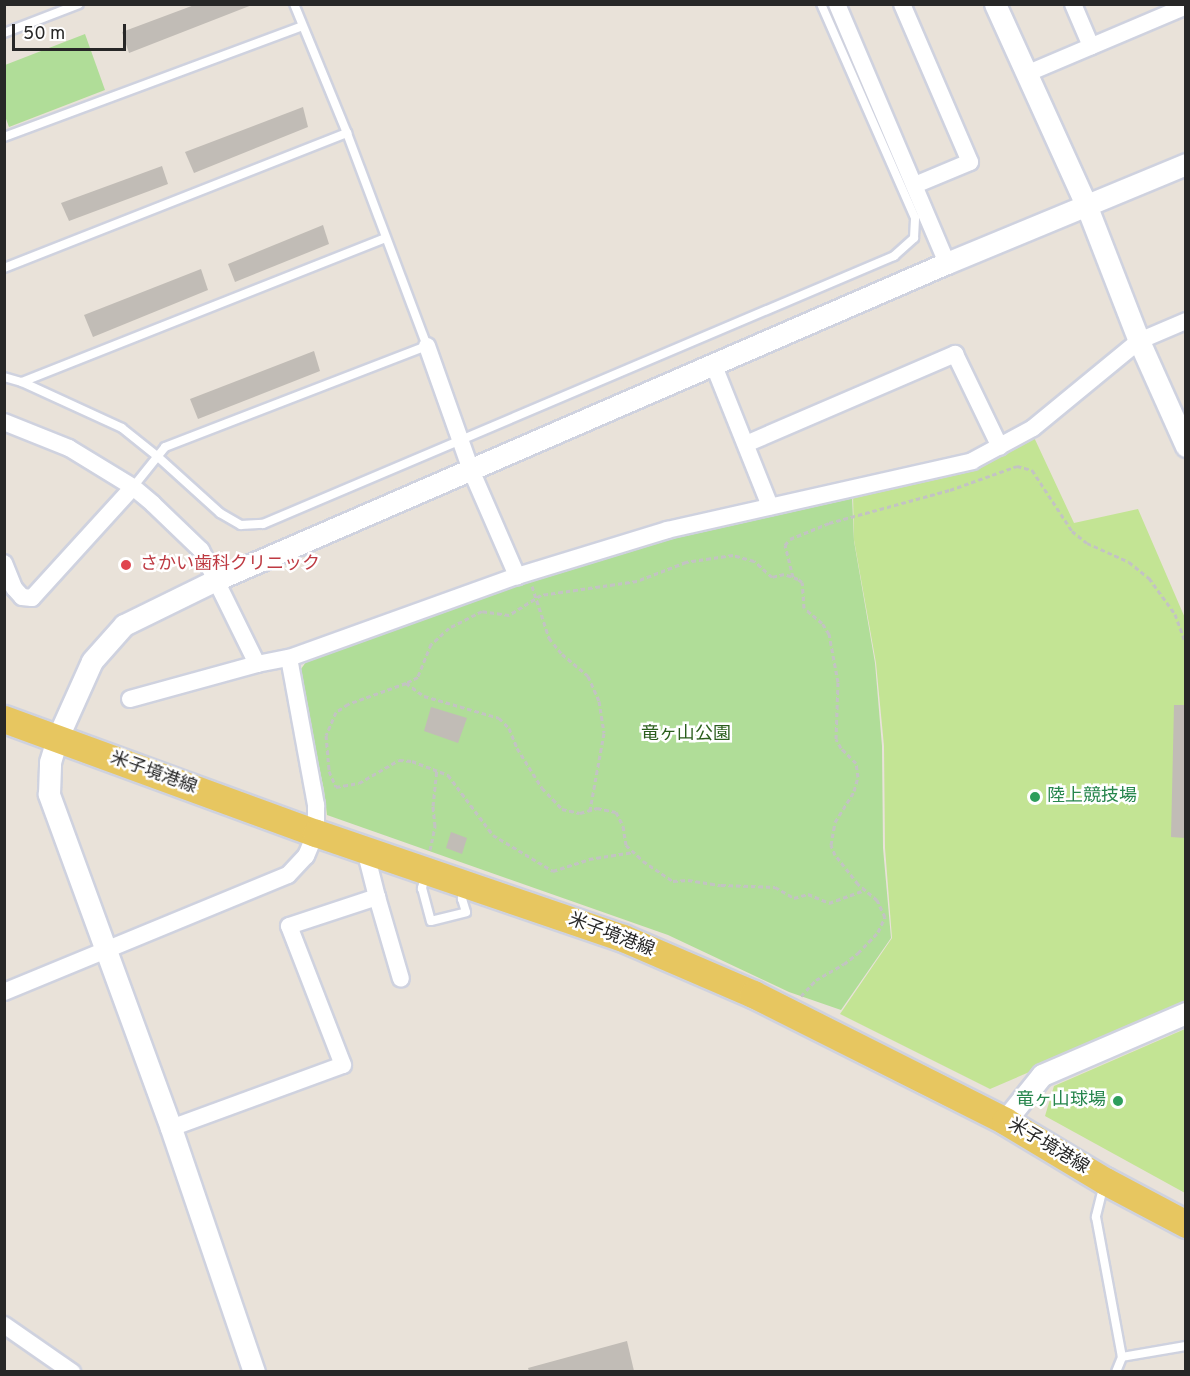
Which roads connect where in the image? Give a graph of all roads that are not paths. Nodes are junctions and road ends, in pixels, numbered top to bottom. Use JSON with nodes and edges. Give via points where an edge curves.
{"nodes":[{"id":1,"x":79,"y":4,"type":"edge"},
{"id":2,"x":294,"y":4,"type":"edge"},
{"id":3,"x":821,"y":4,"type":"edge"},
{"id":4,"x":837,"y":4,"type":"edge"},
{"id":5,"x":902,"y":4,"type":"edge"},
{"id":6,"x":996,"y":4,"type":"edge"},
{"id":7,"x":1073,"y":4,"type":"edge"},
{"id":8,"x":1185,"y":6,"type":"edge"},
{"id":9,"x":302,"y":26,"type":"junction"},
{"id":10,"x":4,"y":33,"type":"edge"},
{"id":11,"x":1090,"y":46,"type":"junction"},
{"id":12,"x":1026,"y":74,"type":"junction"},
{"id":13,"x":347,"y":133,"type":"junction"},
{"id":14,"x":4,"y":137,"type":"edge"},
{"id":15,"x":1185,"y":164,"type":"edge"},
{"id":16,"x":915,"y":185,"type":"junction"},
{"id":17,"x":1088,"y":207,"type":"junction"},
{"id":18,"x":386,"y":238,"type":"junction"},
{"id":19,"x":947,"y":263,"type":"junction"},
{"id":20,"x":4,"y":268,"type":"edge"},
{"id":21,"x":1185,"y":321,"type":"edge"},
{"id":22,"x":1139,"y":341,"type":"junction"},
{"id":23,"x":427,"y":346,"type":"junction"},
{"id":24,"x":714,"y":366,"type":"junction"},
{"id":25,"x":4,"y":377,"type":"edge"},
{"id":26,"x":22,"y":382,"type":"junction"},
{"id":27,"x":4,"y":422,"type":"edge"},
{"id":28,"x":460,"y":441,"type":"junction"},
{"id":29,"x":746,"y":444,"type":"junction"},
{"id":30,"x":1185,"y":446,"type":"edge"},
{"id":31,"x":1000,"y":447,"type":"junction"},
{"id":32,"x":157,"y":456,"type":"junction"},
{"id":33,"x":471,"y":470,"type":"junction"},
{"id":34,"x":133,"y":487,"type":"junction"},
{"id":35,"x":770,"y":506,"type":"junction"},
{"id":36,"x":4,"y":563,"type":"edge"},
{"id":37,"x":522,"y":575,"type":"junction"},
{"id":38,"x":218,"y":579,"type":"junction"},
{"id":39,"x":289,"y":658,"type":"junction"},
{"id":40,"x":257,"y":664,"type":"junction"},
{"id":41,"x":130,"y":699,"type":"dead end"},
{"id":42,"x":4,"y":719,"type":"edge"},
{"id":43,"x":57,"y":739,"type":"junction"},
{"id":44,"x":315,"y":832,"type":"junction"},
{"id":45,"x":365,"y":850,"type":"junction"},
{"id":46,"x":428,"y":863,"type":"junction"},
{"id":47,"x":468,"y":885,"type":"junction"},
{"id":48,"x":377,"y":897,"type":"junction"},
{"id":49,"x":108,"y":952,"type":"junction"},
{"id":50,"x":401,"y":979,"type":"dead end"},
{"id":51,"x":4,"y":992,"type":"edge"},
{"id":52,"x":1185,"y":1013,"type":"edge"},
{"id":53,"x":1005,"y":1121,"type":"junction"},
{"id":54,"x":171,"y":1128,"type":"junction"},
{"id":55,"x":1105,"y":1181,"type":"junction"},
{"id":56,"x":1185,"y":1224,"type":"edge"},
{"id":57,"x":4,"y":1325,"type":"edge"},
{"id":58,"x":1185,"y":1346,"type":"edge"},
{"id":59,"x":1122,"y":1358,"type":"junction"},
{"id":60,"x":72,"y":1371,"type":"edge"},
{"id":61,"x":254,"y":1371,"type":"edge"},
{"id":62,"x":1116,"y":1371,"type":"edge"}],
"edges":[{"from":1,"to":10,"type":"lane"},
{"from":2,"to":9,"type":"lane"},
{"from":3,"to":28,"type":"lane","via":[[915,218],[914,238],[894,256]]},
{"from":4,"to":16,"type":"street"},
{"from":5,"to":16,"type":"street","via":[[970,162]]},
{"from":6,"to":12,"type":"street"},
{"from":7,"to":11,"type":"street"},
{"from":8,"to":11,"type":"street"},
{"from":9,"to":13,"type":"lane"},
{"from":9,"to":14,"type":"lane"},
{"from":11,"to":12,"type":"street"},
{"from":12,"to":17,"type":"street"},
{"from":13,"to":18,"type":"lane"},
{"from":13,"to":20,"type":"lane"},
{"from":15,"to":17,"type":"street"},
{"from":16,"to":19,"type":"street"},
{"from":17,"to":19,"type":"street"},
{"from":17,"to":22,"type":"street"},
{"from":18,"to":23,"type":"lane"},
{"from":18,"to":26,"type":"lane"},
{"from":19,"to":24,"type":"street"},
{"from":21,"to":22,"type":"street"},
{"from":22,"to":30,"type":"street"},
{"from":22,"to":31,"type":"street","via":[[1033,428]]},
{"from":23,"to":28,"type":"street"},
{"from":23,"to":32,"type":"lane","via":[[165,447]]},
{"from":24,"to":29,"type":"street"},
{"from":24,"to":33,"type":"street"},
{"from":25,"to":26,"type":"lane"},
{"from":26,"to":32,"type":"lane","via":[[122,428]]},
{"from":27,"to":34,"type":"street","via":[[69,448]]},
{"from":28,"to":32,"type":"lane","via":[[263,524],[241,525],[220,513]]},
{"from":28,"to":33,"type":"street"},
{"from":29,"to":31,"type":"street","via":[[955,354]]},
{"from":29,"to":35,"type":"street"},
{"from":31,"to":35,"type":"street","via":[[972,461]]},
{"from":32,"to":34,"type":"lane"},
{"from":33,"to":37,"type":"street"},
{"from":33,"to":38,"type":"street"},
{"from":34,"to":36,"type":"street","via":[[32,598],[22,597],[14,588]]},
{"from":34,"to":38,"type":"street","via":[[201,550]]},
{"from":35,"to":37,"type":"street","via":[[667,530]]},
{"from":37,"to":39,"type":"street"},
{"from":38,"to":40,"type":"street"},
{"from":38,"to":43,"type":"street","via":[[124,625],[93,661]]},
{"from":39,"to":40,"type":"street"},
{"from":39,"to":44,"type":"street","via":[[316,805]]},
{"from":40,"to":41,"type":"street"},
{"from":42,"to":43,"type":"main road","name":"米子境港線"},
{"from":43,"to":44,"type":"main road","name":"米子境港線"},
{"from":43,"to":49,"type":"street","via":[[50,762],[49,794]]},
{"from":44,"to":45,"type":"main road","name":"米子境港線"},
{"from":44,"to":49,"type":"street","via":[[306,856],[288,875]]},
{"from":45,"to":46,"type":"main road","name":"米子境港線"},
{"from":45,"to":48,"type":"street"},
{"from":46,"to":47,"type":"main road","name":"米子境港線"},
{"from":46,"to":47,"type":"lane","via":[[422,888],[431,921],[466,912],[462,899]]},
{"from":47,"to":53,"type":"main road","name":"米子境港線","via":[[622,938],[790,1012]]},
{"from":48,"to":50,"type":"street"},
{"from":48,"to":54,"type":"street","via":[[289,926],[343,1065]]},
{"from":49,"to":51,"type":"street"},
{"from":49,"to":54,"type":"street"},
{"from":52,"to":53,"type":"street","via":[[1042,1075]]},
{"from":53,"to":55,"type":"main road","name":"米子境港線"},
{"from":54,"to":61,"type":"street"},
{"from":55,"to":56,"type":"main road","name":"米子境港線"},
{"from":55,"to":59,"type":"lane","via":[[1096,1217]]},
{"from":57,"to":60,"type":"street"},
{"from":58,"to":59,"type":"lane"},
{"from":59,"to":62,"type":"lane"}]}
